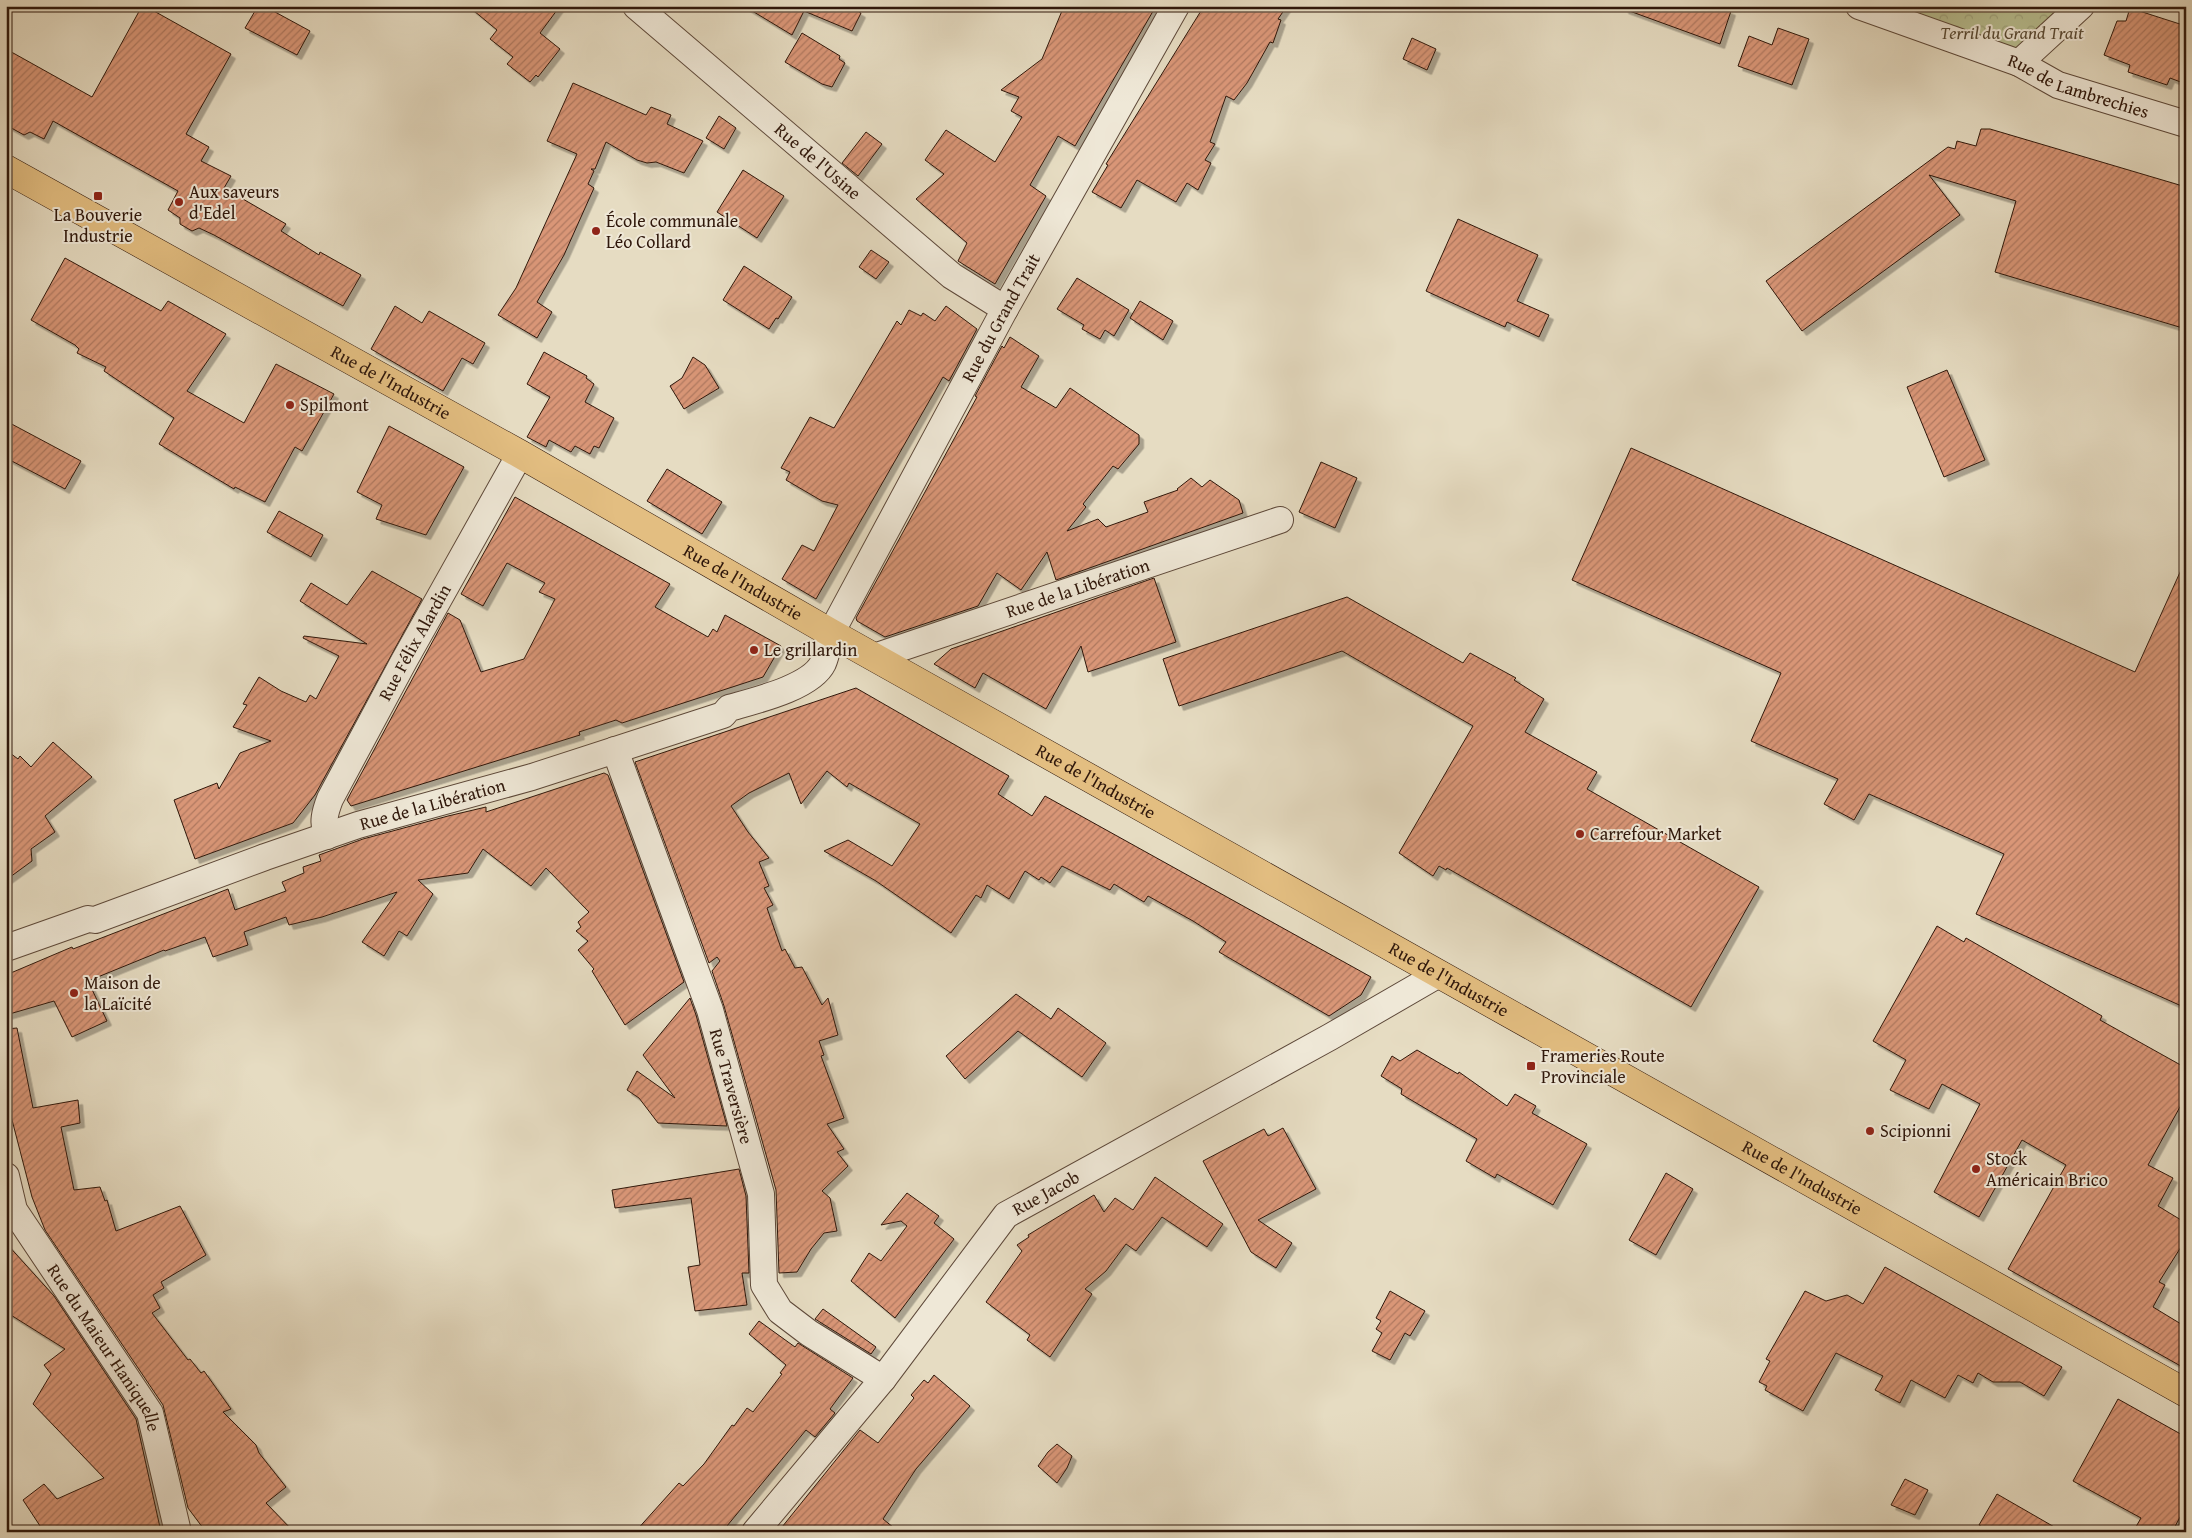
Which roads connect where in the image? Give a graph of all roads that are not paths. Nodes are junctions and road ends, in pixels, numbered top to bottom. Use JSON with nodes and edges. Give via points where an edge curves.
{"nodes":[{"id":1,"x":636,"y":6,"type":"edge"},
{"id":2,"x":1176,"y":6,"type":"edge"},
{"id":3,"x":1859,"y":6,"type":"edge"},
{"id":4,"x":2081,"y":6,"type":"edge"},
{"id":5,"x":2019,"y":63,"type":"junction"},
{"id":6,"x":2186,"y":124,"type":"edge"},
{"id":7,"x":6,"y":169,"type":"edge"},
{"id":8,"x":1005,"y":309,"type":"junction"},
{"id":9,"x":520,"y":454,"type":"junction"},
{"id":10,"x":1280,"y":520,"type":"dead end"},
{"id":11,"x":831,"y":633,"type":"junction"},
{"id":12,"x":874,"y":657,"type":"junction"},
{"id":13,"x":615,"y":750,"type":"junction"},
{"id":14,"x":327,"y":836,"type":"junction"},
{"id":15,"x":6,"y":948,"type":"edge"},
{"id":16,"x":1439,"y":974,"type":"junction"},
{"id":17,"x":6,"y":1176,"type":"edge"},
{"id":18,"x":10,"y":1210,"type":"edge"},
{"id":19,"x":883,"y":1379,"type":"junction"},
{"id":20,"x":2186,"y":1393,"type":"edge"},
{"id":21,"x":178,"y":1532,"type":"edge"},
{"id":22,"x":755,"y":1532,"type":"edge"}],
"edges":[{"from":1,"to":8,"type":"street","name":"Rue de l'Usine","via":[[952,276]]},
{"from":2,"to":8,"type":"street","name":"Rue du Grand Trait"},
{"from":3,"to":5,"type":"street","name":"Rue de Lambrechies"},
{"from":4,"to":5,"type":"street"},
{"from":5,"to":6,"type":"street","name":"Rue de Lambrechies","via":[[2058,85]]},
{"from":7,"to":9,"type":"main road","name":"Rue de l'Industrie"},
{"from":8,"to":11,"type":"street","name":"Rue du Grand Trait"},
{"from":9,"to":11,"type":"main road","name":"Rue de l'Industrie"},
{"from":9,"to":14,"type":"street","name":"Rue Félix Alardin","via":[[330,799],[324,815]]},
{"from":10,"to":12,"type":"street","name":"Rue de la Libération"},
{"from":11,"to":12,"type":"main road","name":"Rue de l'Industrie"},
{"from":11,"to":13,"type":"street","name":"Rue de la Libération","via":[[822,665],[800,684],[729,708],[723,715]]},
{"from":12,"to":16,"type":"main road","name":"Rue de l'Industrie"},
{"from":13,"to":14,"type":"street","name":"Rue de la Libération"},
{"from":13,"to":19,"type":"street","name":"Rue Traversière","via":[[710,1010],[760,1194],[764,1285],[780,1311]]},
{"from":14,"to":15,"type":"street","name":"Rue de la Libération","via":[[96,920],[88,919]]},
{"from":16,"to":19,"type":"street","name":"Rue Jacob","via":[[1006,1215]]},
{"from":16,"to":20,"type":"main road","name":"Rue de l'Industrie"},
{"from":17,"to":18,"type":"street","name":"Rue du Maieur Haniquelle"},
{"from":18,"to":21,"type":"street","name":"Rue du Maieur Haniquelle","via":[[150,1413]]},
{"from":19,"to":22,"type":"street","name":"Rue Jacob"}]}
